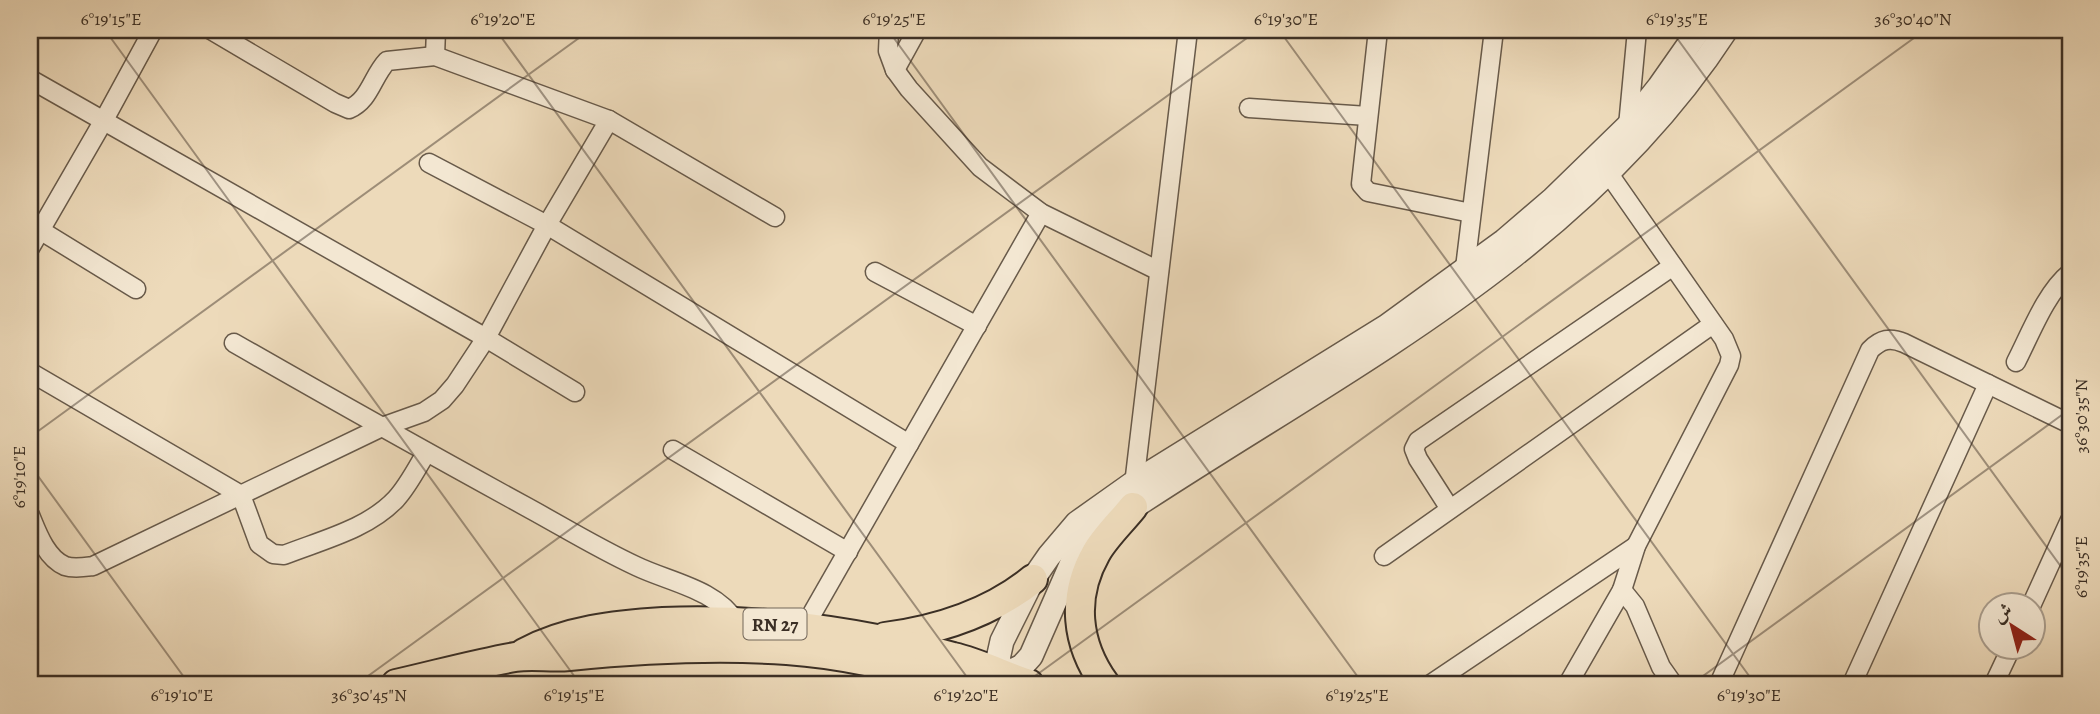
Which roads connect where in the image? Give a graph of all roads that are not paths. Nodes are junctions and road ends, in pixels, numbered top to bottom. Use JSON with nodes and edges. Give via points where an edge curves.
{"nodes":[{"id":1,"x":153,"y":30,"type":"edge"},
{"id":2,"x":211,"y":30,"type":"edge"},
{"id":3,"x":436,"y":30,"type":"edge"},
{"id":4,"x":889,"y":30,"type":"edge"},
{"id":5,"x":917,"y":30,"type":"edge"},
{"id":6,"x":1188,"y":30,"type":"edge"},
{"id":7,"x":1378,"y":30,"type":"edge"},
{"id":8,"x":1493,"y":30,"type":"edge"},
{"id":9,"x":1637,"y":30,"type":"edge"},
{"id":10,"x":1699,"y":30,"type":"edge"},
{"id":11,"x":1726,"y":30,"type":"edge"},
{"id":12,"x":435,"y":56,"type":"junction"},
{"id":13,"x":895,"y":70,"type":"junction"},
{"id":14,"x":30,"y":79,"type":"edge"},
{"id":15,"x":1249,"y":108,"type":"dead end"},
{"id":16,"x":1368,"y":116,"type":"junction"},
{"id":17,"x":104,"y":120,"type":"junction"},
{"id":18,"x":609,"y":120,"type":"junction"},
{"id":19,"x":1628,"y":126,"type":"junction"},
{"id":20,"x":429,"y":163,"type":"dead end"},
{"id":21,"x":1603,"y":165,"type":"junction"},
{"id":22,"x":1041,"y":213,"type":"junction"},
{"id":23,"x":1471,"y":214,"type":"junction"},
{"id":24,"x":775,"y":217,"type":"dead end"},
{"id":25,"x":547,"y":225,"type":"junction"},
{"id":26,"x":36,"y":227,"type":"edge"},
{"id":27,"x":30,"y":248,"type":"edge"},
{"id":28,"x":1673,"y":266,"type":"junction"},
{"id":29,"x":1159,"y":271,"type":"junction"},
{"id":30,"x":875,"y":272,"type":"dead end"},
{"id":31,"x":2070,"y":273,"type":"edge"},
{"id":32,"x":1466,"y":279,"type":"junction"},
{"id":33,"x":136,"y":289,"type":"dead end"},
{"id":34,"x":1713,"y":324,"type":"junction"},
{"id":35,"x":977,"y":326,"type":"junction"},
{"id":36,"x":486,"y":338,"type":"junction"},
{"id":37,"x":234,"y":343,"type":"dead end"},
{"id":38,"x":2016,"y":362,"type":"dead end"},
{"id":39,"x":30,"y":372,"type":"edge"},
{"id":40,"x":1988,"y":384,"type":"junction"},
{"id":41,"x":575,"y":392,"type":"dead end"},
{"id":42,"x":2070,"y":424,"type":"edge"},
{"id":43,"x":382,"y":427,"type":"junction"},
{"id":44,"x":909,"y":444,"type":"junction"},
{"id":45,"x":673,"y":450,"type":"dead end"},
{"id":46,"x":426,"y":453,"type":"junction"},
{"id":47,"x":241,"y":495,"type":"junction"},
{"id":48,"x":1133,"y":496,"type":"junction"},
{"id":49,"x":1450,"y":509,"type":"junction"},
{"id":50,"x":30,"y":515,"type":"edge"},
{"id":51,"x":2070,"y":520,"type":"edge"},
{"id":52,"x":1636,"y":546,"type":"junction"},
{"id":53,"x":848,"y":552,"type":"junction"},
{"id":54,"x":1384,"y":556,"type":"dead end"},
{"id":55,"x":1033,"y":579,"type":"junction"},
{"id":56,"x":1622,"y":590,"type":"junction"},
{"id":57,"x":2037,"y":592,"type":"edge"},
{"id":58,"x":736,"y":622,"type":"junction"},
{"id":59,"x":805,"y":626,"type":"junction"},
{"id":60,"x":876,"y":638,"type":"junction"},
{"id":61,"x":518,"y":656,"type":"junction"},
{"id":62,"x":2004,"y":662,"type":"edge"},
{"id":63,"x":1006,"y":682,"type":"edge"},
{"id":64,"x":396,"y":684,"type":"edge"},
{"id":65,"x":954,"y":684,"type":"edge"},
{"id":66,"x":1105,"y":684,"type":"edge"},
{"id":67,"x":1431,"y":684,"type":"edge"},
{"id":68,"x":1568,"y":684,"type":"edge"},
{"id":69,"x":1673,"y":684,"type":"edge"},
{"id":70,"x":1719,"y":684,"type":"edge"},
{"id":71,"x":1852,"y":684,"type":"edge"},
{"id":72,"x":1994,"y":684,"type":"edge"}],
"edges":[{"from":1,"to":17,"type":"street"},
{"from":2,"to":12,"type":"street","via":[[349,108],[367,95],[387,61]]},
{"from":3,"to":12,"type":"street"},
{"from":4,"to":13,"type":"street","via":[[888,51]]},
{"from":5,"to":13,"type":"street"},
{"from":6,"to":29,"type":"street"},
{"from":7,"to":16,"type":"street"},
{"from":8,"to":23,"type":"street"},
{"from":9,"to":19,"type":"street"},
{"from":10,"to":19,"type":"street"},
{"from":11,"to":21,"type":"street","via":[[1634,148]]},
{"from":12,"to":18,"type":"street"},
{"from":13,"to":22,"type":"street","via":[[979,167]]},
{"from":14,"to":17,"type":"street"},
{"from":15,"to":16,"type":"street"},
{"from":16,"to":23,"type":"street","via":[[1360,172],[1361,184],[1368,192]]},
{"from":17,"to":26,"type":"street"},
{"from":17,"to":36,"type":"street"},
{"from":18,"to":24,"type":"street"},
{"from":18,"to":25,"type":"street"},
{"from":19,"to":21,"type":"street"},
{"from":20,"to":25,"type":"street"},
{"from":21,"to":28,"type":"street"},
{"from":21,"to":32,"type":"street","via":[[1504,241]]},
{"from":22,"to":29,"type":"street"},
{"from":22,"to":35,"type":"street"},
{"from":23,"to":32,"type":"street"},
{"from":25,"to":36,"type":"street"},
{"from":25,"to":44,"type":"street"},
{"from":26,"to":27,"type":"street"},
{"from":26,"to":33,"type":"street"},
{"from":28,"to":34,"type":"street"},
{"from":28,"to":49,"type":"street","via":[[1418,441],[1414,449],[1418,459]]},
{"from":29,"to":48,"type":"street"},
{"from":30,"to":35,"type":"street"},
{"from":31,"to":38,"type":"street","via":[[2052,293]]},
{"from":32,"to":48,"type":"street","via":[[1358,367]]},
{"from":34,"to":49,"type":"street"},
{"from":34,"to":52,"type":"street","via":[[1729,347],[1729,365]]},
{"from":35,"to":44,"type":"street"},
{"from":36,"to":41,"type":"street"},
{"from":36,"to":43,"type":"street","via":[[442,400],[424,412]]},
{"from":37,"to":43,"type":"street"},
{"from":39,"to":47,"type":"street"},
{"from":40,"to":42,"type":"street"},
{"from":40,"to":70,"type":"street","via":[[1894,339],[1885,339],[1870,350]]},
{"from":40,"to":71,"type":"street"},
{"from":43,"to":46,"type":"street"},
{"from":43,"to":47,"type":"street"},
{"from":44,"to":53,"type":"street"},
{"from":45,"to":53,"type":"street"},
{"from":46,"to":47,"type":"street","via":[[385,509],[353,529],[284,555],[273,554],[259,544]]},
{"from":46,"to":58,"type":"street","via":[[635,566],[719,601]]},
{"from":47,"to":50,"type":"street","via":[[93,566],[63,565],[43,544]]},
{"from":48,"to":55,"type":"street","via":[[1077,523]]},
{"from":48,"to":63,"type":"street","via":[[1082,545],[1031,656]]},
{"from":48,"to":66,"type":"main road","via":[[1097,551],[1081,593],[1080,634]]},
{"from":49,"to":54,"type":"street"},
{"from":51,"to":57,"type":"street"},
{"from":52,"to":56,"type":"street"},
{"from":52,"to":67,"type":"street"},
{"from":53,"to":59,"type":"street"},
{"from":55,"to":60,"type":"main road","via":[[985,611]]},
{"from":55,"to":63,"type":"street","via":[[999,649],[999,666]]},
{"from":56,"to":68,"type":"street"},
{"from":56,"to":69,"type":"street","via":[[1635,606]]},
{"from":58,"to":59,"type":"main road","number":"RN 27"},
{"from":58,"to":61,"type":"main road","number":"RN 27","via":[[594,629],[548,640]]},
{"from":59,"to":60,"type":"main road","number":"RN 27"},
{"from":60,"to":63,"type":"main road","number":"RN 27","via":[[957,657]]},
{"from":61,"to":64,"type":"main road","number":"RN 27"},
{"from":61,"to":65,"type":"main road","number":"RN 27","via":[[788,650],[912,671]]},
{"from":62,"to":72,"type":"street"}]}
